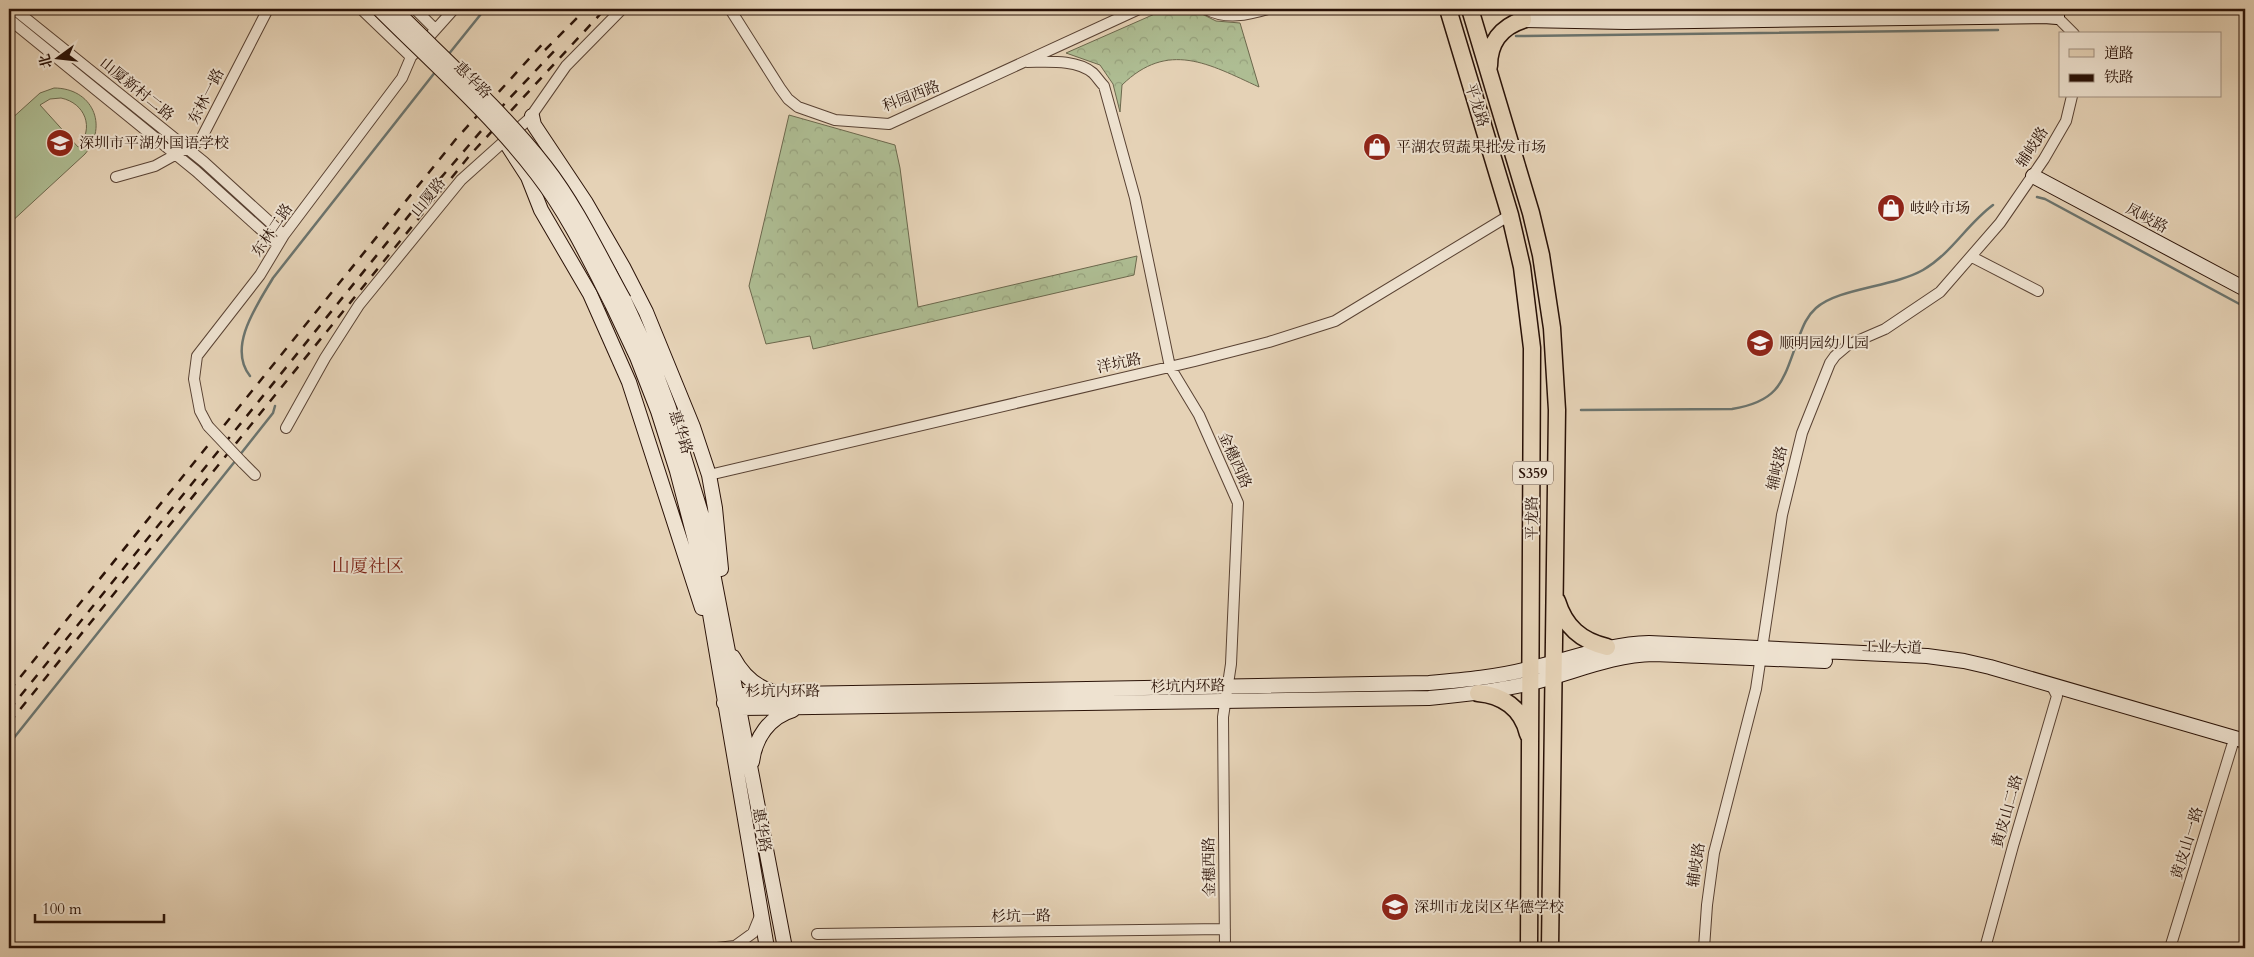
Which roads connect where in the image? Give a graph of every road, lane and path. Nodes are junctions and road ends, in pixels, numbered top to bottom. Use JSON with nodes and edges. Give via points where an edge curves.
{"nodes":[{"id":1,"x":14,"y":9,"type":"edge"},
{"id":2,"x":268,"y":9,"type":"edge"},
{"id":3,"x":361,"y":9,"type":"edge"},
{"id":4,"x":379,"y":9,"type":"edge"},
{"id":5,"x":394,"y":9,"type":"edge"},
{"id":6,"x":415,"y":9,"type":"edge"},
{"id":7,"x":454,"y":9,"type":"edge"},
{"id":8,"x":622,"y":9,"type":"edge"},
{"id":9,"x":730,"y":9,"type":"edge"},
{"id":10,"x":1139,"y":9,"type":"edge"},
{"id":11,"x":1206,"y":9,"type":"edge"},
{"id":12,"x":1268,"y":9,"type":"edge"},
{"id":13,"x":1448,"y":9,"type":"edge"},
{"id":14,"x":1470,"y":9,"type":"edge"},
{"id":15,"x":2050,"y":13,"type":"edge"},
{"id":16,"x":1520,"y":14,"type":"edge"},
{"id":17,"x":1713,"y":15,"type":"edge"},
{"id":18,"x":9,"y":19,"type":"edge"},
{"id":19,"x":435,"y":29,"type":"junction"},
{"id":20,"x":2072,"y":32,"type":"edge"},
{"id":21,"x":411,"y":58,"type":"junction"},
{"id":22,"x":1027,"y":62,"type":"junction"},
{"id":23,"x":1489,"y":74,"type":"junction"},
{"id":24,"x":2071,"y":98,"type":"edge"},
{"id":25,"x":532,"y":116,"type":"junction"},
{"id":26,"x":506,"y":141,"type":"junction"},
{"id":27,"x":187,"y":148,"type":"junction"},
{"id":28,"x":176,"y":154,"type":"junction"},
{"id":29,"x":2033,"y":176,"type":"junction"},
{"id":30,"x":116,"y":177,"type":"dead end"},
{"id":31,"x":1510,"y":215,"type":"junction"},
{"id":32,"x":284,"y":235,"type":"junction"},
{"id":33,"x":278,"y":245,"type":"junction"},
{"id":34,"x":1972,"y":256,"type":"junction"},
{"id":35,"x":2245,"y":290,"type":"edge"},
{"id":36,"x":2038,"y":291,"type":"dead end"},
{"id":37,"x":619,"y":303,"type":"junction"},
{"id":38,"x":1170,"y":367,"type":"junction"},
{"id":39,"x":286,"y":428,"type":"dead end"},
{"id":40,"x":255,"y":475,"type":"dead end"},
{"id":41,"x":709,"y":475,"type":"junction"},
{"id":42,"x":1555,"y":587,"type":"junction"},
{"id":43,"x":718,"y":628,"type":"junction"},
{"id":44,"x":1607,"y":646,"type":"junction"},
{"id":45,"x":729,"y":650,"type":"junction"},
{"id":46,"x":1761,"y":653,"type":"junction"},
{"id":47,"x":1554,"y":669,"type":"junction"},
{"id":48,"x":1531,"y":676,"type":"junction"},
{"id":49,"x":1227,"y":687,"type":"junction"},
{"id":50,"x":2054,"y":690,"type":"junction"},
{"id":51,"x":1478,"y":692,"type":"junction"},
{"id":52,"x":782,"y":695,"type":"junction"},
{"id":53,"x":739,"y":702,"type":"junction"},
{"id":54,"x":1225,"y":702,"type":"junction"},
{"id":55,"x":724,"y":703,"type":"junction"},
{"id":56,"x":802,"y":707,"type":"junction"},
{"id":57,"x":1530,"y":743,"type":"junction"},
{"id":58,"x":2241,"y":746,"type":"edge"},
{"id":59,"x":751,"y":768,"type":"junction"},
{"id":60,"x":760,"y":916,"type":"junction"},
{"id":61,"x":1225,"y":928,"type":"junction"},
{"id":62,"x":817,"y":934,"type":"dead end"},
{"id":63,"x":735,"y":946,"type":"junction"},
{"id":64,"x":717,"y":948,"type":"edge"},
{"id":65,"x":751,"y":948,"type":"edge"},
{"id":66,"x":766,"y":948,"type":"edge"},
{"id":67,"x":785,"y":948,"type":"edge"},
{"id":68,"x":1225,"y":948,"type":"edge"},
{"id":69,"x":1529,"y":948,"type":"edge"},
{"id":70,"x":1550,"y":948,"type":"edge"},
{"id":71,"x":1704,"y":948,"type":"edge"},
{"id":72,"x":1985,"y":948,"type":"edge"},
{"id":73,"x":2170,"y":948,"type":"edge"}],
"edges":[{"from":1,"to":27,"type":"street","name":"山厦新村二路"},
{"from":2,"to":27,"type":"street","name":"东林一路","via":[[200,141]]},
{"from":3,"to":21,"type":"street"},
{"from":4,"to":37,"type":"street","name":"惠华路","bridge":true,"via":[[502,132],[537,174]]},
{"from":5,"to":37,"type":"street","name":"惠华路","bridge":true,"via":[[511,126],[545,166],[566,196]]},
{"from":6,"to":19,"type":"street"},
{"from":7,"to":19,"type":"street","name":"东林二路"},
{"from":8,"to":25,"type":"street","name":"山厦路","via":[[566,66]]},
{"from":9,"to":22,"type":"street","name":"科园西路","via":[[788,99],[798,107],[835,120],[889,124]]},
{"from":10,"to":22,"type":"street","name":"科园西路"},
{"from":11,"to":12,"type":"street","via":[[1214,13],[1246,16]]},
{"from":13,"to":31,"type":"main road","name":"平龙路","number":"S359"},
{"from":14,"to":23,"type":"main road","name":"平龙路","number":"S359"},
{"from":15,"to":17,"type":"street"},
{"from":15,"to":20,"type":"street"},
{"from":16,"to":17,"type":"street","via":[[1626,22]]},
{"from":16,"to":23,"type":"main road","via":[[1498,35],[1490,53]]},
{"from":18,"to":28,"type":"street","name":"山厦新村二路"},
{"from":19,"to":21,"type":"street","name":"东林二路"},
{"from":21,"to":32,"type":"street","name":"东林二路","via":[[402,78]]},
{"from":22,"to":38,"type":"street","name":"金穗西路","via":[[1058,62],[1080,67],[1093,73],[1104,86],[1135,198]]},
{"from":23,"to":42,"type":"main road","name":"平龙路","number":"S359","via":[[1531,213],[1552,328],[1557,410]]},
{"from":24,"to":29,"type":"street","name":"辅岐路","via":[[2061,132]]},
{"from":25,"to":26,"type":"street","name":"山厦路"},
{"from":25,"to":41,"type":"street","via":[[534,125],[586,202],[646,312]]},
{"from":26,"to":39,"type":"street","name":"山厦路","via":[[461,180],[360,304]]},
{"from":26,"to":43,"type":"street","via":[[528,177],[541,210],[590,294],[629,382],[690,573]]},
{"from":27,"to":28,"type":"street","name":"东林一路"},
{"from":27,"to":32,"type":"street","name":"山厦新村二路"},
{"from":28,"to":30,"type":"street","name":"东林一路","via":[[155,166]]},
{"from":28,"to":33,"type":"street","name":"山厦新村二路"},
{"from":29,"to":34,"type":"street","name":"辅岐路"},
{"from":29,"to":35,"type":"street","name":"凤岐路"},
{"from":31,"to":38,"type":"street","name":"洋坑路","via":[[1335,321],[1269,342]]},
{"from":31,"to":48,"type":"main road","name":"平龙路","number":"S359","via":[[1522,267],[1532,348]]},
{"from":32,"to":33,"type":"street","name":"东林二路"},
{"from":33,"to":40,"type":"street","name":"东林二路","bridge":true,"via":[[260,275],[197,356],[194,379],[200,411],[208,426]]},
{"from":34,"to":36,"type":"street"},
{"from":34,"to":46,"type":"street","name":"辅岐路","via":[[1933,298],[1885,329],[1848,344],[1830,363],[1798,447],[1779,532]]},
{"from":37,"to":43,"type":"street","name":"惠华路","via":[[648,352],[689,467],[702,516]]},
{"from":38,"to":41,"type":"street","name":"洋坑路"},
{"from":38,"to":49,"type":"street","name":"金穗西路","via":[[1199,415],[1238,504],[1231,664]]},
{"from":41,"to":43,"type":"street","via":[[719,545]]},
{"from":42,"to":44,"type":"main road","via":[[1560,609],[1570,627],[1585,640]]},
{"from":42,"to":47,"type":"main road","name":"平龙路","number":"S359"},
{"from":43,"to":45,"type":"street","name":"惠华路"},
{"from":43,"to":55,"type":"street","name":"惠华路"},
{"from":44,"to":46,"type":"street","name":"工业大道","via":[[1649,643]]},
{"from":44,"to":47,"type":"street","name":"工业大道"},
{"from":45,"to":52,"type":"street","via":[[746,676],[768,691]]},
{"from":45,"to":53,"type":"street","name":"惠华路"},
{"from":46,"to":47,"type":"street","name":"工业大道","via":[[1636,655]]},
{"from":46,"to":50,"type":"street","name":"工业大道","via":[[1947,658],[1983,665]]},
{"from":46,"to":71,"type":"street","name":"辅岐路","via":[[1751,711],[1716,846]]},
{"from":47,"to":48,"type":"street","name":"工业大道"},
{"from":47,"to":70,"type":"main road","name":"平龙路","number":"S359"},
{"from":48,"to":49,"type":"street","name":"杉坑内环路","via":[[1429,683]]},
{"from":48,"to":51,"type":"street","name":"杉坑内环路"},
{"from":48,"to":57,"type":"main road","name":"平龙路","number":"S359"},
{"from":49,"to":52,"type":"street","name":"杉坑内环路"},
{"from":49,"to":54,"type":"street","name":"金穗西路"},
{"from":50,"to":58,"type":"street","name":"工业大道"},
{"from":50,"to":72,"type":"street","name":"黄皮山二路"},
{"from":51,"to":54,"type":"street","name":"杉坑内环路","via":[[1428,698]]},
{"from":51,"to":57,"type":"main road","via":[[1497,696],[1512,706],[1526,728]]},
{"from":52,"to":53,"type":"street","name":"杉坑内环路"},
{"from":53,"to":55,"type":"street","name":"杉坑内环路"},
{"from":53,"to":56,"type":"street","name":"杉坑内环路"},
{"from":53,"to":59,"type":"street","name":"惠华路"},
{"from":54,"to":56,"type":"street","name":"杉坑内环路"},
{"from":54,"to":61,"type":"street","name":"金穗西路","via":[[1222,718]]},
{"from":55,"to":60,"type":"street","name":"惠华路"},
{"from":56,"to":59,"type":"street","via":[[777,717],[767,726],[753,752]]},
{"from":57,"to":69,"type":"main road","name":"平龙路","number":"S359"},
{"from":58,"to":73,"type":"street","name":"黄皮山一路"},
{"from":59,"to":67,"type":"street","name":"惠华路"},
{"from":60,"to":63,"type":"street","via":[[754,933]]},
{"from":60,"to":66,"type":"street","name":"惠华路"},
{"from":61,"to":62,"type":"street","name":"杉坑一路"},
{"from":61,"to":68,"type":"street","name":"金穗西路"},
{"from":63,"to":64,"type":"street"},
{"from":63,"to":65,"type":"street"}]}
